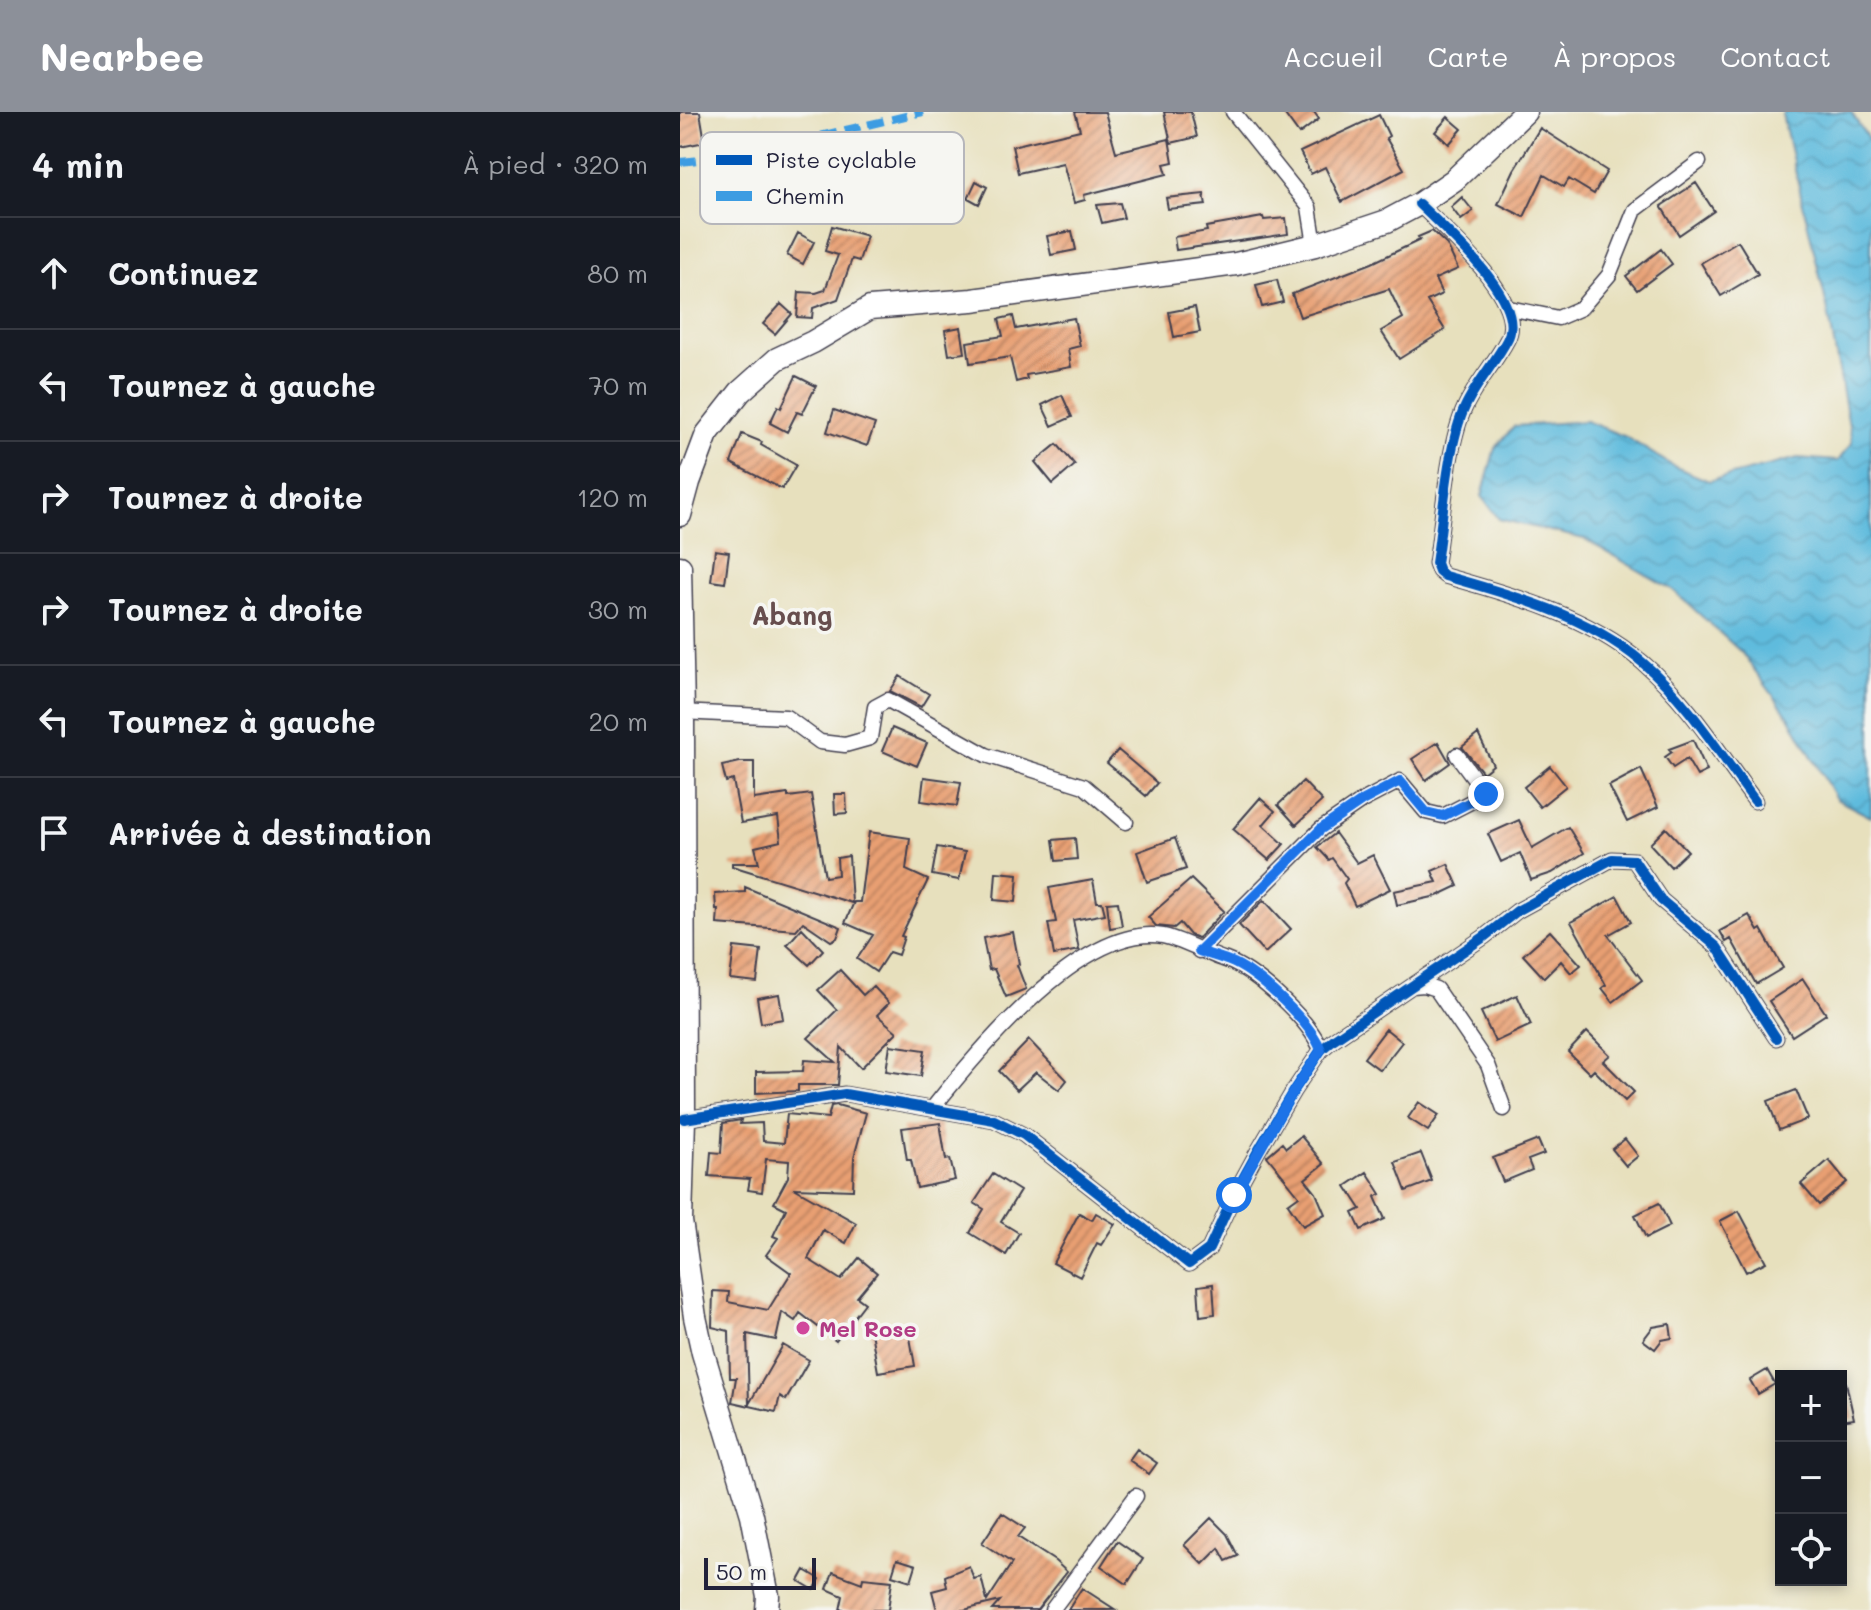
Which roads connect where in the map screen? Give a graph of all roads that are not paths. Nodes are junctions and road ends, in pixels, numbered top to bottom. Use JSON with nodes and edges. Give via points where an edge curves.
{"nodes":[{"id":1,"x":1233,"y":112,"type":"edge"},
{"id":2,"x":1525,"y":112,"type":"edge"},
{"id":3,"x":1699,"y":162,"type":"dead end"},
{"id":4,"x":1419,"y":204,"type":"junction"},
{"id":5,"x":1315,"y":245,"type":"junction"},
{"id":6,"x":1509,"y":308,"type":"junction"},
{"id":7,"x":680,"y":515,"type":"edge"},
{"id":8,"x":680,"y":567,"type":"edge"},
{"id":9,"x":682,"y":712,"type":"edge"},
{"id":10,"x":1457,"y":755,"type":"dead end"},
{"id":11,"x":1755,"y":801,"type":"dead end"},
{"id":12,"x":1126,"y":822,"type":"dead end"},
{"id":13,"x":1199,"y":951,"type":"junction"},
{"id":14,"x":1411,"y":986,"type":"junction"},
{"id":15,"x":1776,"y":1038,"type":"dead end"},
{"id":16,"x":1321,"y":1050,"type":"junction"},
{"id":17,"x":682,"y":1108,"type":"edge"},
{"id":18,"x":932,"y":1109,"type":"junction"},
{"id":19,"x":1504,"y":1109,"type":"dead end"},
{"id":20,"x":681,"y":1167,"type":"edge"},
{"id":21,"x":681,"y":1221,"type":"edge"},
{"id":22,"x":1136,"y":1496,"type":"dead end"},
{"id":23,"x":767,"y":1610,"type":"edge"},
{"id":24,"x":1052,"y":1610,"type":"edge"}],
"edges":[{"from":1,"to":5,"type":"street","via":[[1309,207]]},
{"from":2,"to":4,"type":"main road","via":[[1454,180]]},
{"from":3,"to":6,"type":"street","via":[[1635,210],[1609,275],[1581,308],[1558,318]]},
{"from":4,"to":5,"type":"main road","via":[[1387,221]]},
{"from":4,"to":6,"type":"street","via":[[1488,275]]},
{"from":5,"to":7,"type":"main road","via":[[1236,264],[972,300],[870,308],[777,359],[740,392],[707,434]]},
{"from":6,"to":11,"type":"street","via":[[1508,340],[1464,409],[1453,449],[1439,571],[1581,623],[1641,661],[1684,704]]},
{"from":8,"to":9,"type":"main road"},
{"from":9,"to":12,"type":"street","via":[[786,717],[820,742],[845,745],[870,738],[875,707],[888,700],[986,755],[1084,786]]},
{"from":9,"to":17,"type":"main road"},
{"from":10,"to":13,"type":"street","via":[[1486,794],[1443,816],[1426,812],[1400,781],[1362,801],[1321,829]]},
{"from":13,"to":16,"type":"street","via":[[1234,963],[1267,985],[1317,1038]]},
{"from":13,"to":18,"type":"street","via":[[1163,936],[1124,939],[1093,951],[1048,983]]},
{"from":14,"to":15,"type":"street","via":[[1517,911],[1612,859],[1623,858],[1634,860],[1661,900],[1717,947]]},
{"from":14,"to":16,"type":"street"},
{"from":14,"to":19,"type":"street","via":[[1436,989],[1488,1065]]},
{"from":16,"to":18,"type":"street","via":[[1246,1173],[1209,1249],[1189,1264],[1024,1135],[994,1120]]},
{"from":17,"to":18,"type":"street","via":[[845,1094]]},
{"from":17,"to":20,"type":"main road"},
{"from":20,"to":21,"type":"main road"},
{"from":21,"to":23,"type":"main road","via":[[695,1317],[752,1515]]},
{"from":22,"to":24,"type":"street"}]}
